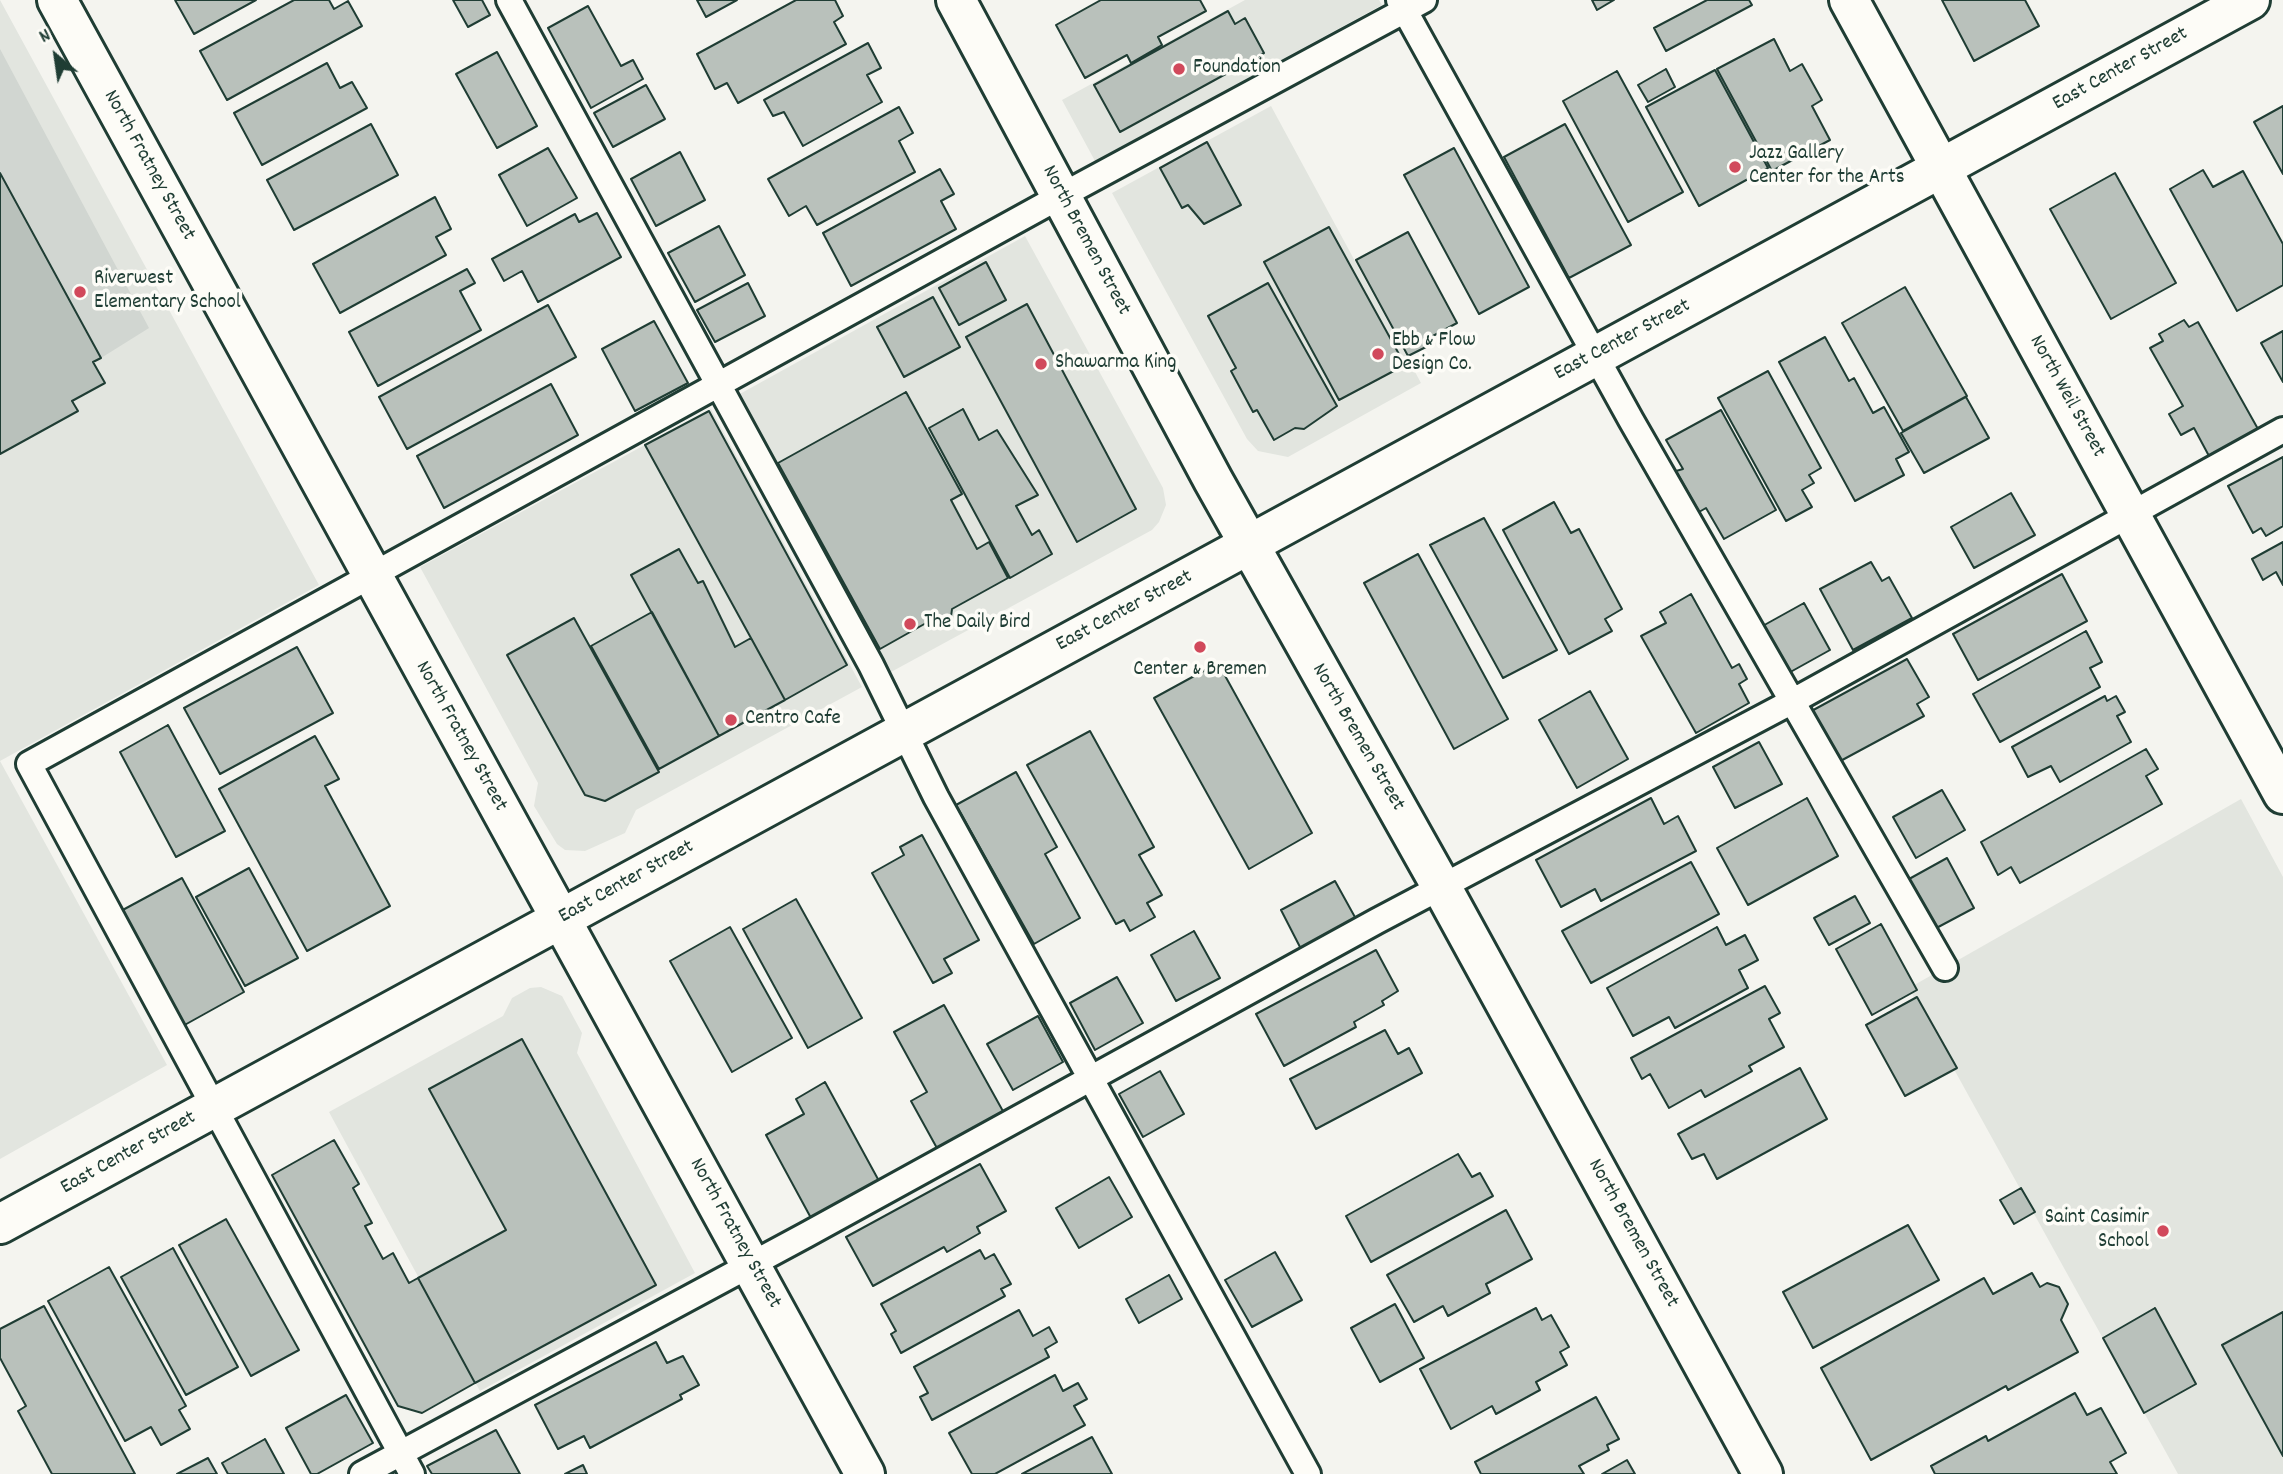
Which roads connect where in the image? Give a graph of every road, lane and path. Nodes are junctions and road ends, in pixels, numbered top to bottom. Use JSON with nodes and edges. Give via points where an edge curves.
{"nodes":[{"id":1,"x":57,"y":0,"type":"edge"},
{"id":2,"x":509,"y":0,"type":"edge"},
{"id":3,"x":956,"y":0,"type":"edge"},
{"id":4,"x":1849,"y":0,"type":"edge"},
{"id":5,"x":2250,"y":0,"type":"edge"},
{"id":6,"x":1409,"y":4,"type":"edge"},
{"id":7,"x":1941,"y":168,"type":"junction"},
{"id":8,"x":1061,"y":196,"type":"junction"},
{"id":9,"x":1595,"y":355,"type":"junction"},
{"id":10,"x":717,"y":386,"type":"junction"},
{"id":11,"x":2283,"y":430,"type":"edge"},
{"id":12,"x":2131,"y":515,"type":"junction"},
{"id":13,"x":1248,"y":544,"type":"junction"},
{"id":14,"x":372,"y":576,"type":"junction"},
{"id":15,"x":1793,"y":701,"type":"junction"},
{"id":16,"x":905,"y":731,"type":"junction"},
{"id":17,"x":2283,"y":794,"type":"edge"},
{"id":18,"x":1441,"y":886,"type":"junction"},
{"id":19,"x":559,"y":919,"type":"junction"},
{"id":20,"x":1945,"y":968,"type":"dead end"},
{"id":21,"x":1090,"y":1076,"type":"junction"},
{"id":22,"x":213,"y":1108,"type":"junction"},
{"id":23,"x":0,"y":1224,"type":"edge"},
{"id":24,"x":751,"y":1265,"type":"junction"},
{"id":25,"x":407,"y":1463,"type":"edge"},
{"id":26,"x":362,"y":1474,"type":"edge"},
{"id":27,"x":865,"y":1474,"type":"edge"},
{"id":28,"x":1308,"y":1474,"type":"edge"},
{"id":29,"x":1763,"y":1474,"type":"edge"}],
"edges":[{"from":1,"to":14,"type":"street","name":"North Fratney Street"},
{"from":2,"to":10,"type":"lane"},
{"from":3,"to":8,"type":"street","name":"North Bremen Street"},
{"from":4,"to":7,"type":"street","name":"North Weil Street"},
{"from":5,"to":7,"type":"street","name":"East Center Street"},
{"from":6,"to":8,"type":"lane"},
{"from":6,"to":9,"type":"lane"},
{"from":7,"to":9,"type":"street","name":"East Center Street"},
{"from":7,"to":12,"type":"street","name":"North Weil Street"},
{"from":8,"to":10,"type":"lane"},
{"from":8,"to":13,"type":"street","name":"North Bremen Street"},
{"from":9,"to":13,"type":"street","name":"East Center Street"},
{"from":9,"to":15,"type":"lane"},
{"from":10,"to":14,"type":"lane"},
{"from":10,"to":16,"type":"lane"},
{"from":11,"to":12,"type":"lane"},
{"from":12,"to":15,"type":"lane"},
{"from":12,"to":17,"type":"street","name":"North Weil Street"},
{"from":13,"to":16,"type":"street","name":"East Center Street"},
{"from":13,"to":18,"type":"street","name":"North Bremen Street"},
{"from":14,"to":19,"type":"street","name":"North Fratney Street"},
{"from":14,"to":22,"type":"lane","via":[[29,764]]},
{"from":15,"to":18,"type":"lane"},
{"from":15,"to":20,"type":"lane"},
{"from":16,"to":19,"type":"street","name":"East Center Street"},
{"from":16,"to":21,"type":"lane","via":[[936,797]]},
{"from":18,"to":21,"type":"lane"},
{"from":18,"to":29,"type":"street","name":"North Bremen Street"},
{"from":19,"to":22,"type":"street","name":"East Center Street"},
{"from":19,"to":24,"type":"street","name":"North Fratney Street"},
{"from":21,"to":24,"type":"lane"},
{"from":21,"to":28,"type":"lane"},
{"from":22,"to":23,"type":"street","name":"East Center Street"},
{"from":22,"to":25,"type":"lane"},
{"from":24,"to":25,"type":"lane"},
{"from":24,"to":27,"type":"street","name":"North Fratney Street"},
{"from":25,"to":26,"type":"lane"}]}
